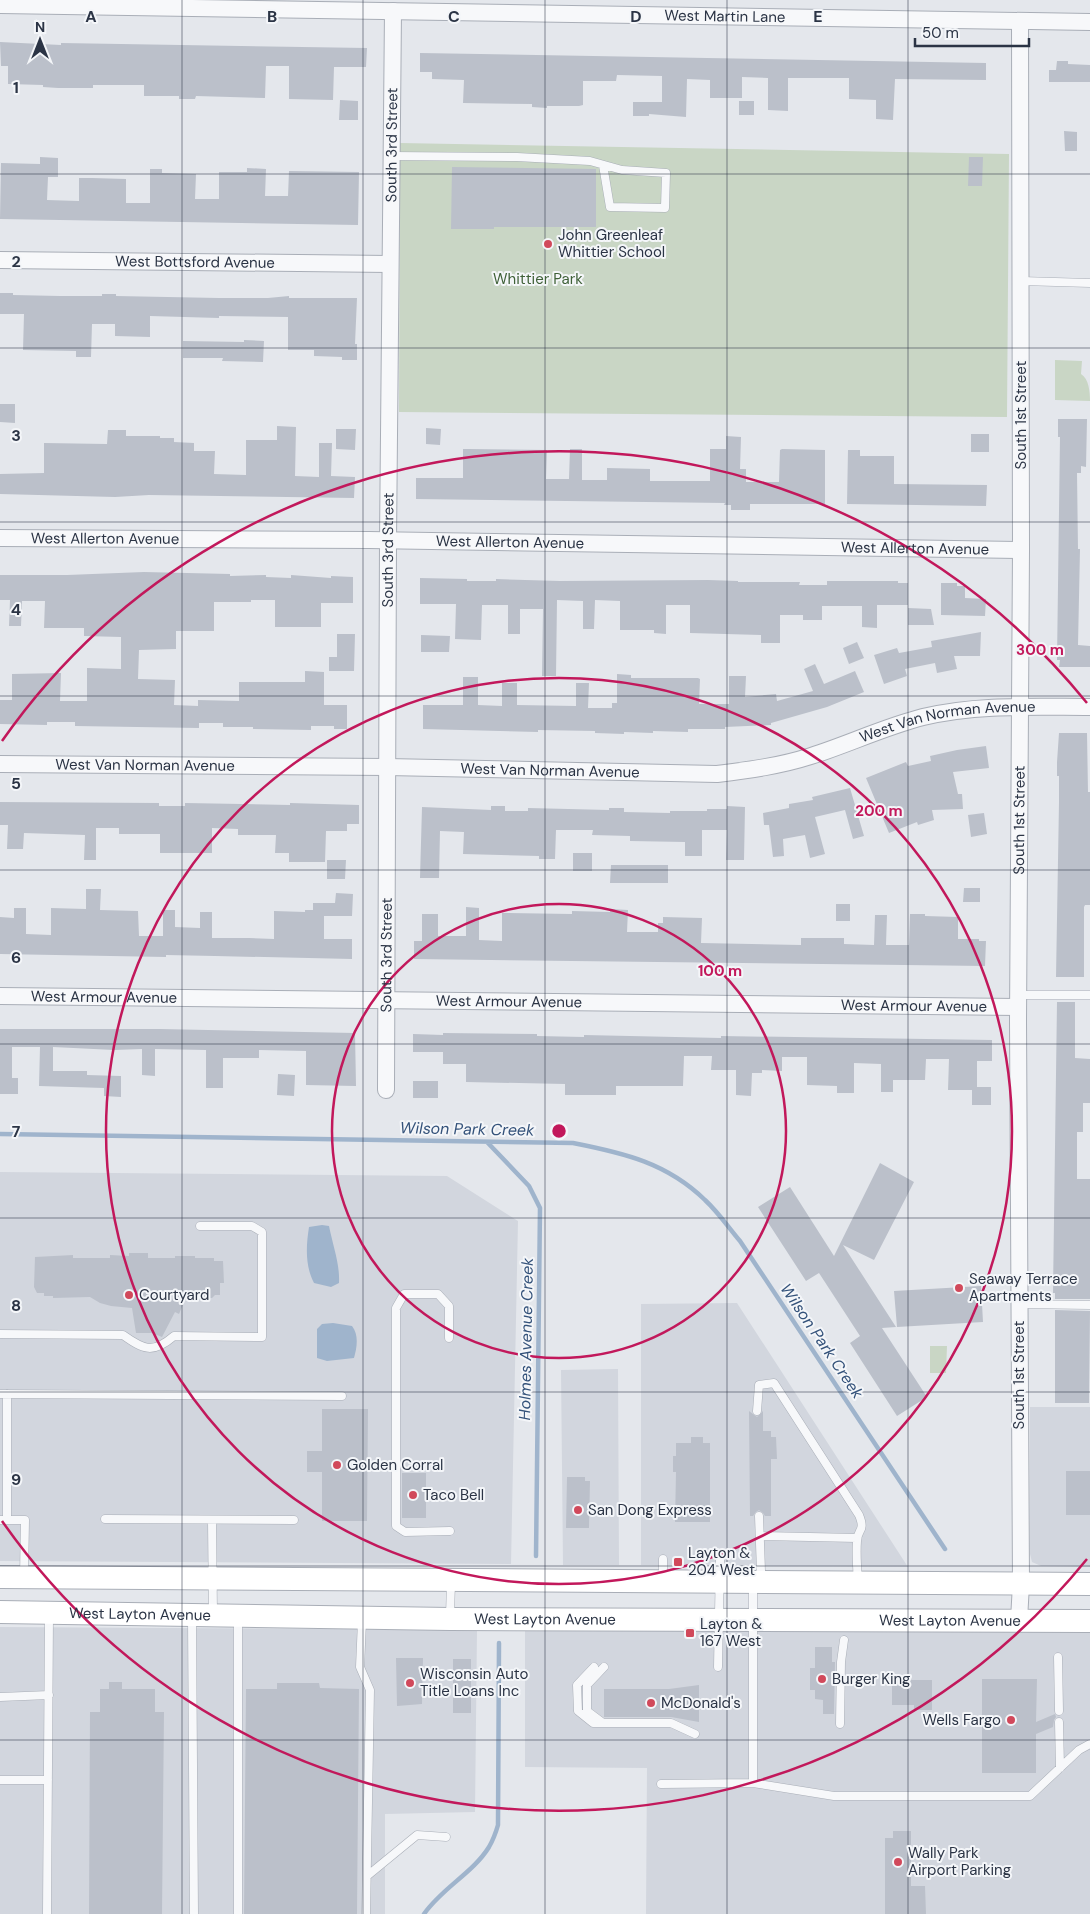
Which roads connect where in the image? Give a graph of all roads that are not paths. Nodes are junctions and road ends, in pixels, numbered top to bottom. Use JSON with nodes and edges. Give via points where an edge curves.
{"nodes":[{"id":1,"x":162,"y":4,"type":"edge"},
{"id":2,"x":0,"y":5,"type":"edge"},
{"id":3,"x":385,"y":7,"type":"edge"},
{"id":4,"x":1020,"y":21,"type":"junction"},
{"id":5,"x":1090,"y":22,"type":"edge"},
{"id":6,"x":392,"y":156,"type":"junction"},
{"id":7,"x":603,"y":166,"type":"junction"},
{"id":8,"x":0,"y":260,"type":"edge"},
{"id":9,"x":390,"y":264,"type":"junction"},
{"id":10,"x":1020,"y":281,"type":"junction"},
{"id":11,"x":1090,"y":283,"type":"edge"},
{"id":12,"x":0,"y":538,"type":"edge"},
{"id":13,"x":388,"y":541,"type":"junction"},
{"id":14,"x":1021,"y":550,"type":"junction"},
{"id":15,"x":1020,"y":707,"type":"junction"},
{"id":16,"x":1090,"y":707,"type":"edge"},
{"id":17,"x":0,"y":764,"type":"edge"},
{"id":18,"x":387,"y":767,"type":"junction"},
{"id":19,"x":1090,"y":995,"type":"edge"},
{"id":20,"x":0,"y":996,"type":"edge"},
{"id":21,"x":387,"y":999,"type":"junction"},
{"id":22,"x":1018,"y":1001,"type":"junction"},
{"id":23,"x":386,"y":1090,"type":"dead end"},
{"id":24,"x":200,"y":1226,"type":"dead end"},
{"id":25,"x":1019,"y":1304,"type":"junction"},
{"id":26,"x":1090,"y":1305,"type":"edge"},
{"id":27,"x":0,"y":1334,"type":"edge"},
{"id":28,"x":449,"y":1338,"type":"dead end"},
{"id":29,"x":4,"y":1394,"type":"edge"},
{"id":30,"x":342,"y":1396,"type":"dead end"},
{"id":31,"x":4,"y":1410,"type":"edge"},
{"id":32,"x":757,"y":1412,"type":"dead end"},
{"id":33,"x":4,"y":1424,"type":"edge"},
{"id":34,"x":758,"y":1516,"type":"dead end"},
{"id":35,"x":4,"y":1520,"type":"edge"},
{"id":36,"x":105,"y":1520,"type":"dead end"},
{"id":37,"x":212,"y":1520,"type":"junction"},
{"id":38,"x":294,"y":1520,"type":"dead end"},
{"id":39,"x":450,"y":1531,"type":"dead end"},
{"id":40,"x":760,"y":1536,"type":"junction"},
{"id":41,"x":857,"y":1538,"type":"junction"},
{"id":42,"x":663,"y":1559,"type":"dead end"},
{"id":43,"x":720,"y":1560,"type":"dead end"},
{"id":44,"x":0,"y":1578,"type":"edge"},
{"id":45,"x":24,"y":1578,"type":"junction"},
{"id":46,"x":213,"y":1579,"type":"junction"},
{"id":47,"x":451,"y":1580,"type":"junction"},
{"id":48,"x":663,"y":1582,"type":"junction"},
{"id":49,"x":720,"y":1582,"type":"junction"},
{"id":50,"x":753,"y":1582,"type":"junction"},
{"id":51,"x":858,"y":1583,"type":"junction"},
{"id":52,"x":1021,"y":1584,"type":"junction"},
{"id":53,"x":1090,"y":1584,"type":"edge"},
{"id":54,"x":0,"y":1612,"type":"edge"},
{"id":55,"x":49,"y":1614,"type":"junction"},
{"id":56,"x":203,"y":1615,"type":"junction"},
{"id":57,"x":238,"y":1616,"type":"junction"},
{"id":58,"x":362,"y":1618,"type":"junction"},
{"id":59,"x":720,"y":1619,"type":"junction"},
{"id":60,"x":753,"y":1619,"type":"junction"},
{"id":61,"x":450,"y":1620,"type":"junction"},
{"id":62,"x":1019,"y":1620,"type":"junction"},
{"id":63,"x":1090,"y":1620,"type":"edge"},
{"id":64,"x":844,"y":1640,"type":"dead end"},
{"id":65,"x":1058,"y":1657,"type":"dead end"},
{"id":66,"x":718,"y":1666,"type":"dead end"},
{"id":67,"x":594,"y":1667,"type":"dead end"},
{"id":68,"x":604,"y":1667,"type":"dead end"},
{"id":69,"x":49,"y":1695,"type":"junction"},
{"id":70,"x":0,"y":1697,"type":"edge"},
{"id":71,"x":1059,"y":1711,"type":"dead end"},
{"id":72,"x":1059,"y":1722,"type":"dead end"},
{"id":73,"x":603,"y":1723,"type":"junction"},
{"id":74,"x":840,"y":1724,"type":"dead end"},
{"id":75,"x":695,"y":1734,"type":"dead end"},
{"id":76,"x":1090,"y":1744,"type":"edge"},
{"id":77,"x":1060,"y":1768,"type":"junction"},
{"id":78,"x":0,"y":1780,"type":"edge"},
{"id":79,"x":48,"y":1780,"type":"junction"},
{"id":80,"x":753,"y":1783,"type":"junction"},
{"id":81,"x":661,"y":1784,"type":"dead end"},
{"id":82,"x":446,"y":1837,"type":"dead end"},
{"id":83,"x":367,"y":1876,"type":"junction"},
{"id":84,"x":47,"y":1914,"type":"edge"},
{"id":85,"x":194,"y":1914,"type":"edge"},
{"id":86,"x":238,"y":1914,"type":"edge"},
{"id":87,"x":366,"y":1914,"type":"edge"}],
"edges":[{"from":1,"to":2,"type":"street","name":"West Martin Lane"},
{"from":1,"to":3,"type":"street","name":"West Martin Lane"},
{"from":3,"to":4,"type":"street","name":"West Martin Lane"},
{"from":3,"to":6,"type":"street","name":"South 3rd Street"},
{"from":4,"to":5,"type":"street","name":"West Martin Lane"},
{"from":4,"to":10,"type":"street","name":"South 1st Street"},
{"from":6,"to":7,"type":"lane","via":[[517,157],[590,161]]},
{"from":6,"to":9,"type":"street","name":"South 3rd Street"},
{"from":7,"to":7,"type":"lane","via":[[610,207],[665,208],[666,172]]},
{"from":8,"to":9,"type":"street","name":"West Bottsford Avenue"},
{"from":9,"to":13,"type":"street","name":"South 3rd Street"},
{"from":10,"to":11,"type":"lane"},
{"from":10,"to":14,"type":"street","name":"South 1st Street"},
{"from":12,"to":13,"type":"street","name":"West Allerton Avenue"},
{"from":13,"to":14,"type":"street","name":"West Allerton Avenue"},
{"from":13,"to":18,"type":"street","name":"South 3rd Street"},
{"from":14,"to":15,"type":"street","name":"South 1st Street"},
{"from":15,"to":16,"type":"street","name":"West Van Norman Avenue"},
{"from":15,"to":18,"type":"street","name":"West Van Norman Avenue","via":[[975,708],[925,717],[884,728],[811,756],[767,768],[717,774]]},
{"from":15,"to":22,"type":"street","name":"South 1st Street"},
{"from":17,"to":18,"type":"street","name":"West Van Norman Avenue"},
{"from":18,"to":21,"type":"street","name":"South 3rd Street"},
{"from":19,"to":22,"type":"lane"},
{"from":20,"to":21,"type":"street","name":"West Armour Avenue"},
{"from":21,"to":22,"type":"street","name":"West Armour Avenue"},
{"from":21,"to":23,"type":"street","name":"South 3rd Street"},
{"from":22,"to":25,"type":"street","name":"South 1st Street"},
{"from":24,"to":27,"type":"lane","via":[[252,1226],[262,1232],[262,1337],[174,1336],[162,1346],[149,1348],[138,1346],[123,1335]]},
{"from":25,"to":26,"type":"lane"},
{"from":25,"to":52,"type":"street","name":"South 1st Street"},
{"from":28,"to":39,"type":"lane","via":[[449,1306],[438,1294],[404,1294],[396,1308],[396,1526],[405,1532]]},
{"from":29,"to":30,"type":"lane"},
{"from":29,"to":31,"type":"lane"},
{"from":31,"to":33,"type":"lane"},
{"from":32,"to":41,"type":"lane","via":[[759,1384],[774,1383],[860,1515],[863,1524]]},
{"from":33,"to":35,"type":"lane"},
{"from":34,"to":40,"type":"lane"},
{"from":35,"to":45,"type":"lane","via":[[25,1520]]},
{"from":36,"to":37,"type":"lane"},
{"from":37,"to":38,"type":"lane"},
{"from":37,"to":46,"type":"lane"},
{"from":40,"to":41,"type":"lane"},
{"from":40,"to":50,"type":"lane","via":[[761,1571]]},
{"from":41,"to":51,"type":"lane"},
{"from":42,"to":48,"type":"lane"},
{"from":43,"to":49,"type":"lane"},
{"from":44,"to":45,"type":"main road"},
{"from":45,"to":46,"type":"main road"},
{"from":46,"to":47,"type":"main road"},
{"from":46,"to":56,"type":"lane"},
{"from":47,"to":48,"type":"main road"},
{"from":47,"to":61,"type":"lane"},
{"from":48,"to":49,"type":"main road"},
{"from":49,"to":50,"type":"main road"},
{"from":49,"to":59,"type":"lane"},
{"from":50,"to":51,"type":"main road"},
{"from":50,"to":60,"type":"lane"},
{"from":51,"to":52,"type":"main road"},
{"from":52,"to":53,"type":"main road"},
{"from":52,"to":62,"type":"street","name":"South 1st Street"},
{"from":54,"to":55,"type":"main road","name":"West Layton Avenue"},
{"from":55,"to":56,"type":"main road","name":"West Layton Avenue"},
{"from":55,"to":69,"type":"lane"},
{"from":56,"to":57,"type":"main road","name":"West Layton Avenue"},
{"from":56,"to":85,"type":"lane"},
{"from":57,"to":58,"type":"main road","name":"West Layton Avenue"},
{"from":57,"to":86,"type":"lane"},
{"from":58,"to":61,"type":"main road","name":"West Layton Avenue"},
{"from":58,"to":83,"type":"lane","via":[[360,1667],[370,1690]]},
{"from":59,"to":60,"type":"main road","name":"West Layton Avenue"},
{"from":59,"to":61,"type":"main road","name":"West Layton Avenue"},
{"from":59,"to":66,"type":"lane"},
{"from":60,"to":62,"type":"main road","name":"West Layton Avenue"},
{"from":60,"to":80,"type":"lane"},
{"from":62,"to":63,"type":"main road","name":"West Layton Avenue"},
{"from":64,"to":74,"type":"lane"},
{"from":65,"to":71,"type":"lane"},
{"from":67,"to":73,"type":"lane","via":[[578,1685],[578,1711],[593,1723]]},
{"from":68,"to":73,"type":"lane","via":[[587,1685],[587,1711]]},
{"from":69,"to":70,"type":"lane"},
{"from":69,"to":79,"type":"lane"},
{"from":72,"to":77,"type":"lane"},
{"from":73,"to":75,"type":"lane","via":[[671,1723]]},
{"from":76,"to":77,"type":"lane"},
{"from":77,"to":80,"type":"lane","via":[[1030,1796],[834,1796]]},
{"from":78,"to":79,"type":"lane"},
{"from":79,"to":84,"type":"lane"},
{"from":80,"to":81,"type":"lane"},
{"from":82,"to":83,"type":"lane","via":[[417,1835]]},
{"from":83,"to":87,"type":"lane"}]}
